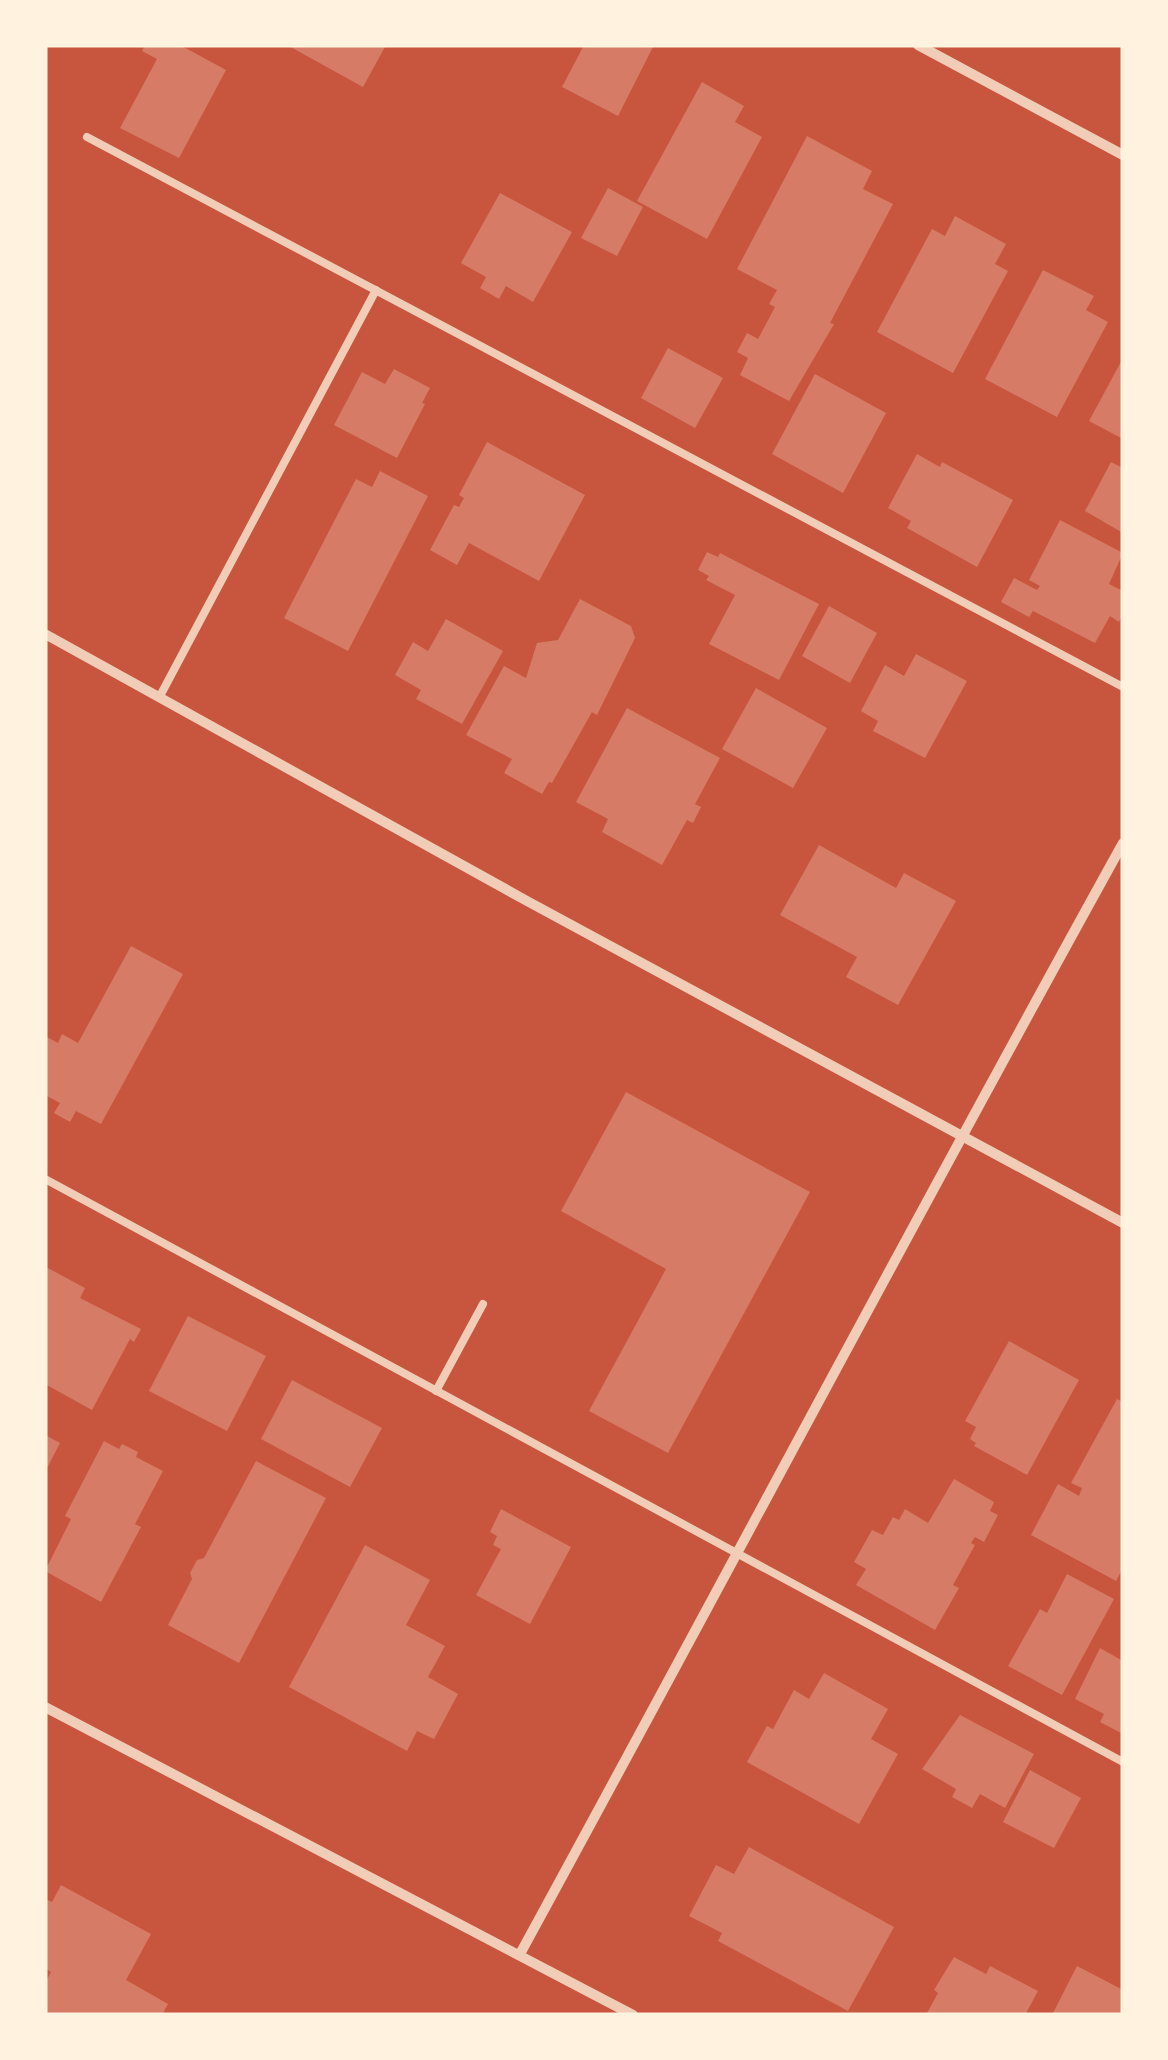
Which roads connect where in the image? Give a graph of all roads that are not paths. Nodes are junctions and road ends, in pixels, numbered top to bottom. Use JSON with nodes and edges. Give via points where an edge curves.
{"nodes":[{"id":1,"x":918,"y":45,"type":"edge"},
{"id":2,"x":87,"y":137,"type":"dead end"},
{"id":3,"x":1123,"y":155,"type":"edge"},
{"id":4,"x":376,"y":290,"type":"junction"},
{"id":5,"x":45,"y":634,"type":"edge"},
{"id":6,"x":1123,"y":687,"type":"edge"},
{"id":7,"x":160,"y":696,"type":"junction"},
{"id":8,"x":1123,"y":843,"type":"edge"},
{"id":9,"x":961,"y":1136,"type":"junction"},
{"id":10,"x":45,"y":1179,"type":"edge"},
{"id":11,"x":1123,"y":1222,"type":"edge"},
{"id":12,"x":483,"y":1304,"type":"dead end"},
{"id":13,"x":436,"y":1392,"type":"junction"},
{"id":14,"x":738,"y":1556,"type":"junction"},
{"id":15,"x":45,"y":1707,"type":"edge"},
{"id":16,"x":1123,"y":1762,"type":"edge"},
{"id":17,"x":520,"y":1954,"type":"junction"},
{"id":18,"x":633,"y":2015,"type":"edge"}],
"edges":[{"from":1,"to":3,"type":"street"},
{"from":2,"to":4,"type":"lane"},
{"from":4,"to":6,"type":"lane"},
{"from":4,"to":7,"type":"lane"},
{"from":5,"to":7,"type":"street"},
{"from":7,"to":9,"type":"street"},
{"from":8,"to":9,"type":"street"},
{"from":9,"to":11,"type":"street"},
{"from":9,"to":14,"type":"street"},
{"from":10,"to":13,"type":"lane"},
{"from":12,"to":13,"type":"lane"},
{"from":13,"to":14,"type":"lane"},
{"from":14,"to":16,"type":"lane"},
{"from":14,"to":17,"type":"street"},
{"from":15,"to":17,"type":"street"},
{"from":17,"to":18,"type":"street"}]}
